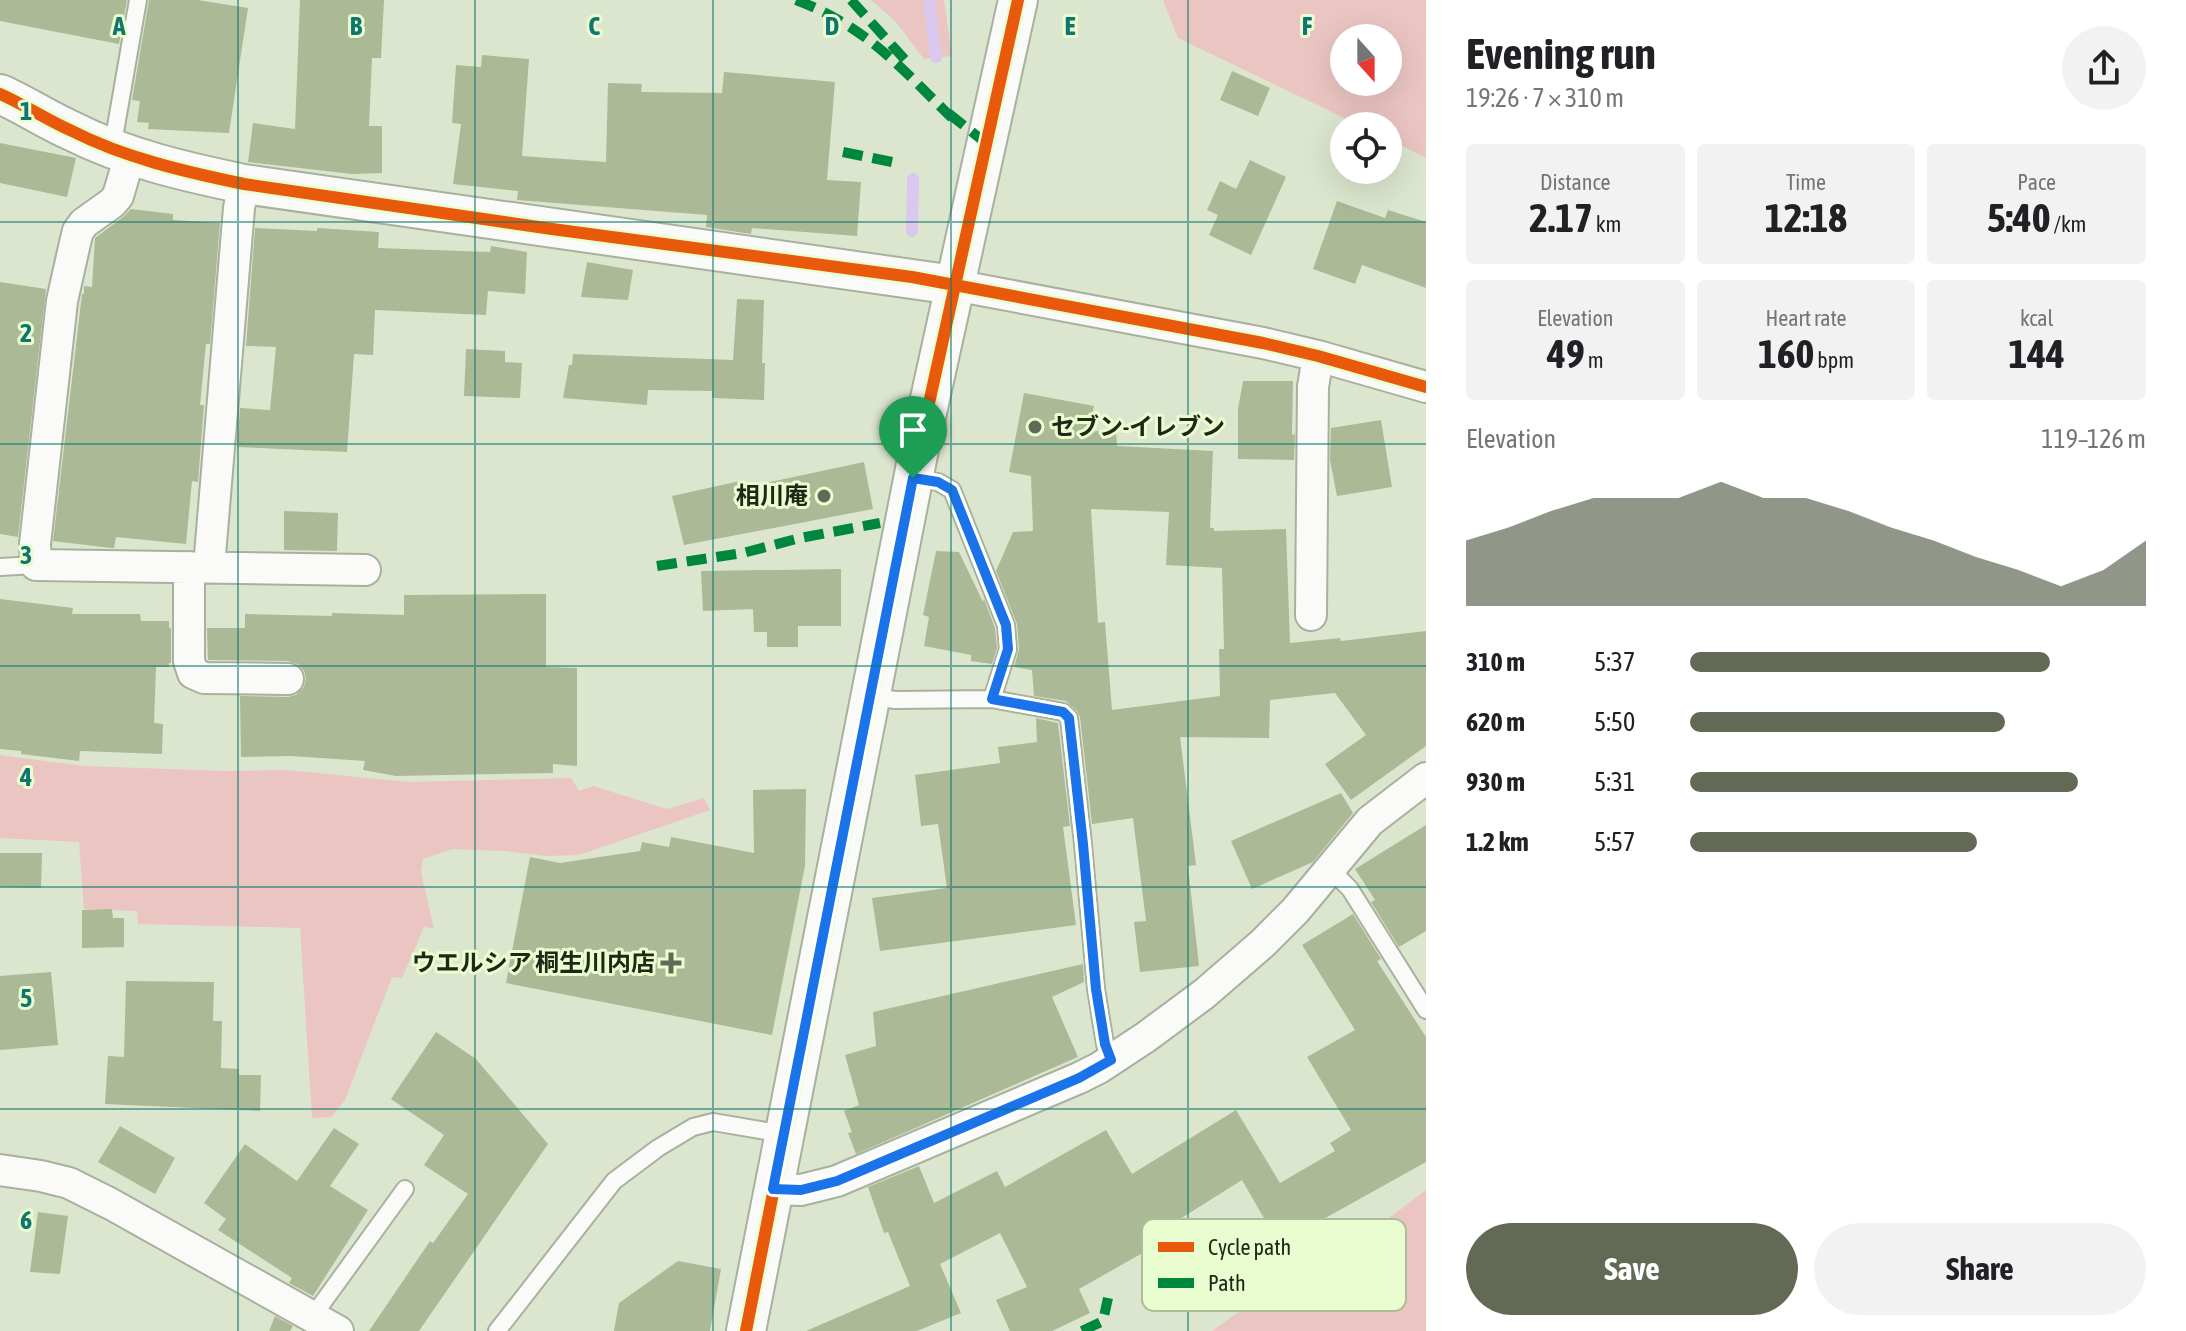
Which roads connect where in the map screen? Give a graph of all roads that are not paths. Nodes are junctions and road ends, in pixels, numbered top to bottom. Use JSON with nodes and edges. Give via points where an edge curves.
{"nodes":[{"id":1,"x":138,"y":0,"type":"edge"},
{"id":2,"x":1018,"y":0,"type":"edge"},
{"id":3,"x":0,"y":94,"type":"edge"},
{"id":4,"x":120,"y":151,"type":"junction"},
{"id":5,"x":244,"y":184,"type":"junction"},
{"id":6,"x":954,"y":285,"type":"junction"},
{"id":7,"x":1318,"y":356,"type":"junction"},
{"id":8,"x":1426,"y":387,"type":"edge"},
{"id":9,"x":913,"y":478,"type":"junction"},
{"id":10,"x":36,"y":565,"type":"junction"},
{"id":11,"x":0,"y":567,"type":"edge"},
{"id":12,"x":199,"y":567,"type":"junction"},
{"id":13,"x":365,"y":570,"type":"dead end"},
{"id":14,"x":1311,"y":615,"type":"dead end"},
{"id":15,"x":288,"y":679,"type":"dead end"},
{"id":16,"x":869,"y":696,"type":"junction"},
{"id":17,"x":992,"y":699,"type":"junction"},
{"id":18,"x":1426,"y":778,"type":"edge"},
{"id":19,"x":1330,"y":869,"type":"junction"},
{"id":20,"x":1426,"y":1010,"type":"edge"},
{"id":21,"x":1111,"y":1060,"type":"junction"},
{"id":22,"x":784,"y":1134,"type":"junction"},
{"id":23,"x":0,"y":1170,"type":"edge"},
{"id":24,"x":405,"y":1189,"type":"dead end"},
{"id":25,"x":773,"y":1189,"type":"junction"},
{"id":26,"x":326,"y":1324,"type":"edge"},
{"id":27,"x":497,"y":1331,"type":"edge"},
{"id":28,"x":746,"y":1331,"type":"edge"}],
"edges":[{"from":1,"to":4,"type":"lane","via":[[115,132]]},
{"from":2,"to":6,"type":"street"},
{"from":3,"to":4,"type":"street"},
{"from":4,"to":5,"type":"street"},
{"from":4,"to":10,"type":"street","via":[[118,196],[78,231],[62,301]]},
{"from":5,"to":6,"type":"street"},
{"from":5,"to":12,"type":"street"},
{"from":6,"to":7,"type":"street"},
{"from":6,"to":9,"type":"street"},
{"from":7,"to":8,"type":"street"},
{"from":7,"to":14,"type":"street","via":[[1313,387]]},
{"from":9,"to":16,"type":"street"},
{"from":9,"to":17,"type":"lane","via":[[952,490],[1006,625],[1008,649]]},
{"from":10,"to":11,"type":"lane"},
{"from":10,"to":12,"type":"street"},
{"from":12,"to":13,"type":"street"},
{"from":12,"to":15,"type":"street","via":[[189,661],[193,673],[204,678]]},
{"from":16,"to":17,"type":"lane"},
{"from":16,"to":22,"type":"street"},
{"from":17,"to":21,"type":"lane","via":[[1063,712],[1069,718],[1096,989]]},
{"from":18,"to":19,"type":"street","via":[[1370,821]]},
{"from":19,"to":20,"type":"lane","via":[[1350,889]]},
{"from":19,"to":21,"type":"street","via":[[1295,911],[1204,994]]},
{"from":21,"to":25,"type":"street","via":[[837,1181],[801,1190]]},
{"from":22,"to":25,"type":"street"},
{"from":22,"to":27,"type":"lane","via":[[713,1122],[693,1127],[658,1148],[614,1181]]},
{"from":23,"to":26,"type":"street","via":[[69,1183]]},
{"from":24,"to":26,"type":"lane"},
{"from":25,"to":28,"type":"street"}]}
